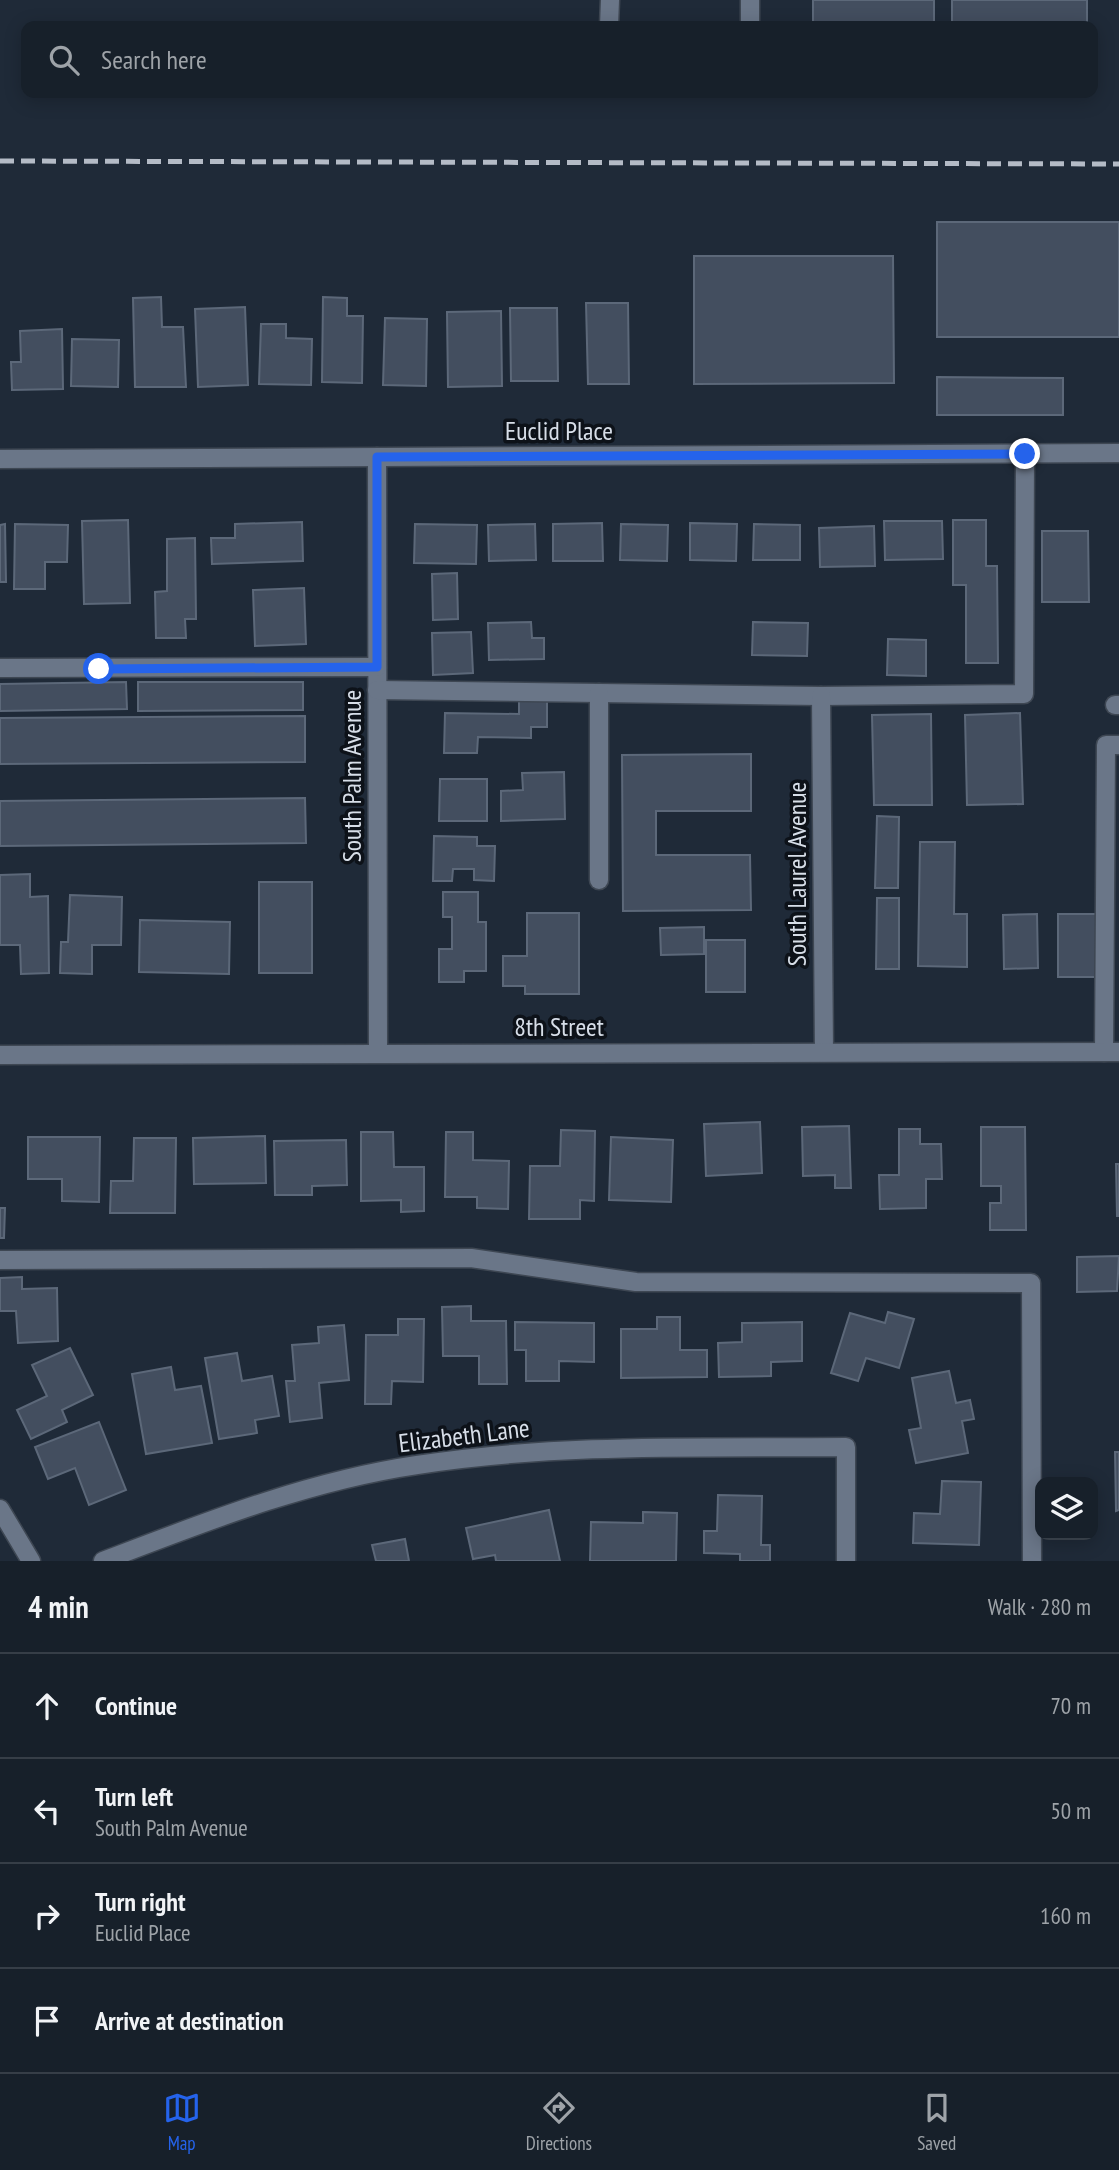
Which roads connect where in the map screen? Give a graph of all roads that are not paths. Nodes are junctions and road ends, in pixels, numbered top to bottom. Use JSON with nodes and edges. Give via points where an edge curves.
{"nodes":[{"id":1,"x":610,"y":0,"type":"edge"},
{"id":2,"x":750,"y":0,"type":"edge"},
{"id":3,"x":609,"y":21,"type":"edge"},
{"id":4,"x":750,"y":21,"type":"edge"},
{"id":5,"x":1119,"y":453,"type":"edge"},
{"id":6,"x":1025,"y":454,"type":"junction"},
{"id":7,"x":377,"y":457,"type":"junction"},
{"id":8,"x":0,"y":459,"type":"edge"},
{"id":9,"x":377,"y":667,"type":"junction"},
{"id":10,"x":0,"y":668,"type":"edge"},
{"id":11,"x":377,"y":691,"type":"junction"},
{"id":12,"x":598,"y":693,"type":"junction"},
{"id":13,"x":821,"y":695,"type":"junction"},
{"id":14,"x":1119,"y":745,"type":"edge"},
{"id":15,"x":599,"y":880,"type":"dead end"},
{"id":16,"x":1112,"y":892,"type":"edge"},
{"id":17,"x":1112,"y":936,"type":"edge"},
{"id":18,"x":1112,"y":965,"type":"edge"},
{"id":19,"x":1112,"y":998,"type":"edge"},
{"id":20,"x":378,"y":1052,"type":"junction"},
{"id":21,"x":824,"y":1052,"type":"junction"},
{"id":22,"x":1111,"y":1052,"type":"edge"},
{"id":23,"x":0,"y":1055,"type":"edge"},
{"id":24,"x":0,"y":1260,"type":"edge"},
{"id":25,"x":0,"y":1509,"type":"edge"},
{"id":26,"x":31,"y":1561,"type":"edge"},
{"id":27,"x":103,"y":1561,"type":"edge"},
{"id":28,"x":846,"y":1561,"type":"edge"},
{"id":29,"x":1032,"y":1561,"type":"edge"}],
"edges":[{"from":1,"to":3,"type":"street"},
{"from":2,"to":4,"type":"street"},
{"from":5,"to":6,"type":"street","name":"Euclid Place"},
{"from":6,"to":7,"type":"street","name":"Euclid Place"},
{"from":6,"to":13,"type":"street","via":[[1024,694]]},
{"from":7,"to":8,"type":"street","name":"Euclid Place"},
{"from":7,"to":9,"type":"street","name":"South Palm Avenue"},
{"from":9,"to":10,"type":"street"},
{"from":9,"to":11,"type":"street","name":"South Palm Avenue"},
{"from":11,"to":12,"type":"street"},
{"from":11,"to":20,"type":"street","name":"South Palm Avenue"},
{"from":12,"to":13,"type":"street"},
{"from":12,"to":15,"type":"street"},
{"from":13,"to":21,"type":"street","name":"South Laurel Avenue"},
{"from":14,"to":16,"type":"street","via":[[1106,745]]},
{"from":16,"to":17,"type":"street"},
{"from":17,"to":18,"type":"street"},
{"from":18,"to":19,"type":"street"},
{"from":19,"to":22,"type":"street"},
{"from":20,"to":21,"type":"street","name":"8th Street"},
{"from":20,"to":23,"type":"street","name":"8th Street"},
{"from":21,"to":22,"type":"street","name":"8th Street"},
{"from":24,"to":29,"type":"street","via":[[471,1258],[636,1282],[1031,1283]]},
{"from":25,"to":26,"type":"street"},
{"from":27,"to":28,"type":"street","name":"Elizabeth Lane","via":[[254,1503],[415,1465],[556,1449],[846,1447]]}]}
